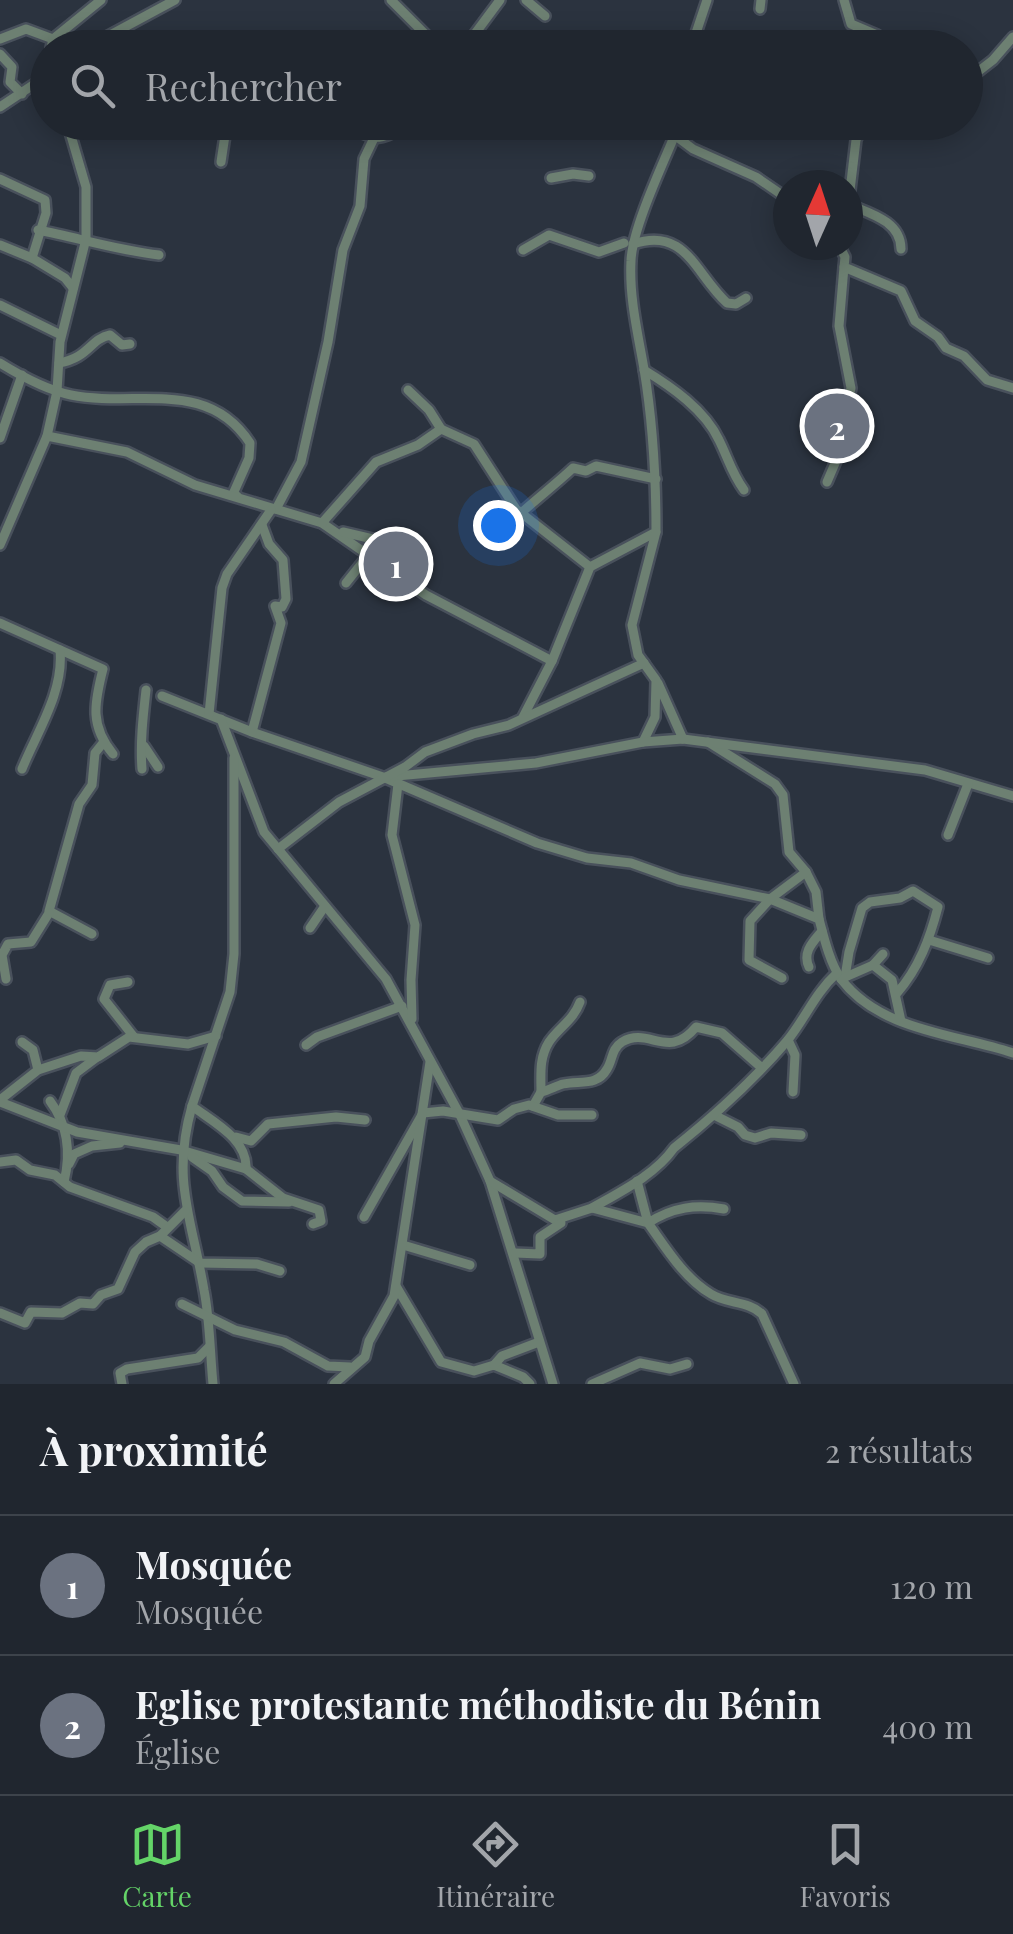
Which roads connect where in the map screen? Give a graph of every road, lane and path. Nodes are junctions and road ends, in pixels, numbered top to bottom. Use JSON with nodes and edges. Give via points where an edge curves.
{"nodes":[{"id":1,"x":101,"y":0,"type":"edge"},
{"id":2,"x":175,"y":0,"type":"edge"},
{"id":3,"x":391,"y":0,"type":"edge"},
{"id":4,"x":500,"y":0,"type":"edge"},
{"id":5,"x":526,"y":0,"type":"edge"},
{"id":6,"x":707,"y":0,"type":"edge"},
{"id":7,"x":844,"y":0,"type":"edge"},
{"id":8,"x":545,"y":16,"type":"dead end"},
{"id":9,"x":30,"y":30,"type":"edge"},
{"id":10,"x":68,"y":30,"type":"edge"},
{"id":11,"x":119,"y":30,"type":"edge"},
{"id":12,"x":421,"y":30,"type":"edge"},
{"id":13,"x":478,"y":30,"type":"edge"},
{"id":14,"x":697,"y":30,"type":"edge"},
{"id":15,"x":865,"y":30,"type":"edge"},
{"id":16,"x":1013,"y":37,"type":"edge"},
{"id":17,"x":0,"y":39,"type":"edge"},
{"id":18,"x":0,"y":54,"type":"edge"},
{"id":19,"x":983,"y":68,"type":"edge"},
{"id":20,"x":30,"y":88,"type":"edge"},
{"id":21,"x":22,"y":94,"type":"junction"},
{"id":22,"x":0,"y":107,"type":"edge"},
{"id":23,"x":72,"y":140,"type":"edge"},
{"id":24,"x":224,"y":140,"type":"edge"},
{"id":25,"x":373,"y":140,"type":"edge"},
{"id":26,"x":673,"y":140,"type":"edge"},
{"id":27,"x":679,"y":140,"type":"edge"},
{"id":28,"x":856,"y":140,"type":"edge"},
{"id":29,"x":221,"y":162,"type":"dead end"},
{"id":30,"x":853,"y":170,"type":"edge"},
{"id":31,"x":589,"y":176,"type":"dead end"},
{"id":32,"x":550,"y":178,"type":"dead end"},
{"id":33,"x":0,"y":179,"type":"edge"},
{"id":34,"x":773,"y":189,"type":"edge"},
{"id":35,"x":863,"y":212,"type":"edge"},
{"id":36,"x":38,"y":230,"type":"junction"},
{"id":37,"x":86,"y":240,"type":"junction"},
{"id":38,"x":628,"y":244,"type":"junction"},
{"id":39,"x":0,"y":246,"type":"edge"},
{"id":40,"x":901,"y":249,"type":"dead end"},
{"id":41,"x":523,"y":250,"type":"dead end"},
{"id":42,"x":159,"y":255,"type":"dead end"},
{"id":43,"x":32,"y":258,"type":"junction"},
{"id":44,"x":845,"y":260,"type":"edge"},
{"id":45,"x":844,"y":267,"type":"junction"},
{"id":46,"x":73,"y":288,"type":"junction"},
{"id":47,"x":746,"y":298,"type":"dead end"},
{"id":48,"x":0,"y":305,"type":"edge"},
{"id":49,"x":61,"y":335,"type":"junction"},
{"id":50,"x":130,"y":344,"type":"dead end"},
{"id":51,"x":0,"y":363,"type":"edge"},
{"id":52,"x":58,"y":363,"type":"junction"},
{"id":53,"x":644,"y":370,"type":"junction"},
{"id":54,"x":22,"y":375,"type":"junction"},
{"id":55,"x":1013,"y":388,"type":"edge"},
{"id":56,"x":408,"y":390,"type":"dead end"},
{"id":57,"x":56,"y":391,"type":"junction"},
{"id":58,"x":441,"y":429,"type":"junction"},
{"id":59,"x":46,"y":436,"type":"junction"},
{"id":60,"x":0,"y":438,"type":"edge"},
{"id":61,"x":656,"y":479,"type":"junction"},
{"id":62,"x":827,"y":482,"type":"dead end"},
{"id":63,"x":744,"y":490,"type":"dead end"},
{"id":64,"x":246,"y":498,"type":"junction"},
{"id":65,"x":274,"y":510,"type":"junction"},
{"id":66,"x":521,"y":512,"type":"junction"},
{"id":67,"x":322,"y":523,"type":"junction"},
{"id":68,"x":262,"y":524,"type":"junction"},
{"id":69,"x":336,"y":530,"type":"junction"},
{"id":70,"x":656,"y":532,"type":"junction"},
{"id":71,"x":0,"y":545,"type":"edge"},
{"id":72,"x":407,"y":546,"type":"dead end"},
{"id":73,"x":370,"y":554,"type":"junction"},
{"id":74,"x":590,"y":568,"type":"junction"},
{"id":75,"x":346,"y":583,"type":"dead end"},
{"id":76,"x":0,"y":623,"type":"edge"},
{"id":77,"x":60,"y":650,"type":"junction"},
{"id":78,"x":552,"y":662,"type":"junction"},
{"id":79,"x":644,"y":663,"type":"junction"},
{"id":80,"x":656,"y":680,"type":"junction"},
{"id":81,"x":146,"y":690,"type":"dead end"},
{"id":82,"x":162,"y":696,"type":"dead end"},
{"id":83,"x":209,"y":714,"type":"junction"},
{"id":84,"x":523,"y":717,"type":"junction"},
{"id":85,"x":220,"y":719,"type":"junction"},
{"id":86,"x":252,"y":732,"type":"junction"},
{"id":87,"x":683,"y":739,"type":"junction"},
{"id":88,"x":706,"y":741,"type":"junction"},
{"id":89,"x":644,"y":742,"type":"junction"},
{"id":90,"x":102,"y":743,"type":"junction"},
{"id":91,"x":144,"y":746,"type":"junction"},
{"id":92,"x":114,"y":754,"type":"dead end"},
{"id":93,"x":234,"y":756,"type":"junction"},
{"id":94,"x":158,"y":767,"type":"dead end"},
{"id":95,"x":22,"y":769,"type":"dead end"},
{"id":96,"x":142,"y":769,"type":"dead end"},
{"id":97,"x":383,"y":778,"type":"junction"},
{"id":98,"x":398,"y":784,"type":"junction"},
{"id":99,"x":968,"y":784,"type":"junction"},
{"id":100,"x":1013,"y":796,"type":"edge"},
{"id":101,"x":948,"y":836,"type":"dead end"},
{"id":102,"x":278,"y":849,"type":"junction"},
{"id":103,"x":806,"y":872,"type":"junction"},
{"id":104,"x":770,"y":899,"type":"junction"},
{"id":105,"x":326,"y":906,"type":"junction"},
{"id":106,"x":49,"y":912,"type":"junction"},
{"id":107,"x":818,"y":919,"type":"junction"},
{"id":108,"x":310,"y":928,"type":"dead end"},
{"id":109,"x":822,"y":931,"type":"junction"},
{"id":110,"x":92,"y":934,"type":"dead end"},
{"id":111,"x":929,"y":940,"type":"junction"},
{"id":112,"x":883,"y":954,"type":"dead end"},
{"id":113,"x":988,"y":958,"type":"dead end"},
{"id":114,"x":873,"y":966,"type":"junction"},
{"id":115,"x":808,"y":967,"type":"dead end"},
{"id":116,"x":841,"y":976,"type":"junction"},
{"id":117,"x":782,"y":978,"type":"dead end"},
{"id":118,"x":6,"y":979,"type":"dead end"},
{"id":119,"x":128,"y":982,"type":"dead end"},
{"id":120,"x":897,"y":993,"type":"junction"},
{"id":121,"x":580,"y":1002,"type":"dead end"},
{"id":122,"x":402,"y":1006,"type":"junction"},
{"id":123,"x":412,"y":1022,"type":"junction"},
{"id":124,"x":900,"y":1022,"type":"junction"},
{"id":125,"x":216,"y":1036,"type":"junction"},
{"id":126,"x":134,"y":1037,"type":"junction"},
{"id":127,"x":788,"y":1040,"type":"junction"},
{"id":128,"x":22,"y":1042,"type":"dead end"},
{"id":129,"x":306,"y":1045,"type":"dead end"},
{"id":130,"x":1013,"y":1053,"type":"edge"},
{"id":131,"x":98,"y":1056,"type":"junction"},
{"id":132,"x":430,"y":1060,"type":"junction"},
{"id":133,"x":762,"y":1068,"type":"junction"},
{"id":134,"x":38,"y":1070,"type":"junction"},
{"id":135,"x":540,"y":1092,"type":"junction"},
{"id":136,"x":794,"y":1092,"type":"dead end"},
{"id":137,"x":50,"y":1100,"type":"dead end"},
{"id":138,"x":0,"y":1101,"type":"edge"},
{"id":139,"x":192,"y":1106,"type":"junction"},
{"id":140,"x":533,"y":1106,"type":"junction"},
{"id":141,"x":60,"y":1114,"type":"junction"},
{"id":142,"x":423,"y":1114,"type":"junction"},
{"id":143,"x":714,"y":1114,"type":"junction"},
{"id":144,"x":460,"y":1115,"type":"junction"},
{"id":145,"x":592,"y":1115,"type":"dead end"},
{"id":146,"x":365,"y":1120,"type":"dead end"},
{"id":147,"x":64,"y":1128,"type":"junction"},
{"id":148,"x":229,"y":1134,"type":"junction"},
{"id":149,"x":800,"y":1134,"type":"dead end"},
{"id":150,"x":133,"y":1142,"type":"junction"},
{"id":151,"x":415,"y":1144,"type":"junction"},
{"id":152,"x":402,"y":1148,"type":"junction"},
{"id":153,"x":181,"y":1150,"type":"junction"},
{"id":154,"x":0,"y":1162,"type":"edge"},
{"id":155,"x":68,"y":1167,"type":"junction"},
{"id":156,"x":246,"y":1169,"type":"junction"},
{"id":157,"x":490,"y":1181,"type":"junction"},
{"id":158,"x":637,"y":1181,"type":"junction"},
{"id":159,"x":64,"y":1182,"type":"junction"},
{"id":160,"x":291,"y":1202,"type":"junction"},
{"id":161,"x":592,"y":1208,"type":"junction"},
{"id":162,"x":724,"y":1210,"type":"dead end"},
{"id":163,"x":185,"y":1211,"type":"junction"},
{"id":164,"x":364,"y":1217,"type":"dead end"},
{"id":165,"x":561,"y":1223,"type":"dead end"},
{"id":166,"x":648,"y":1223,"type":"junction"},
{"id":167,"x":313,"y":1224,"type":"dead end"},
{"id":168,"x":164,"y":1232,"type":"junction"},
{"id":169,"x":404,"y":1245,"type":"junction"},
{"id":170,"x":515,"y":1253,"type":"junction"},
{"id":171,"x":200,"y":1264,"type":"junction"},
{"id":172,"x":470,"y":1265,"type":"dead end"},
{"id":173,"x":280,"y":1271,"type":"dead end"},
{"id":174,"x":395,"y":1283,"type":"junction"},
{"id":175,"x":182,"y":1304,"type":"dead end"},
{"id":176,"x":0,"y":1313,"type":"edge"},
{"id":177,"x":209,"y":1318,"type":"junction"},
{"id":178,"x":539,"y":1342,"type":"junction"},
{"id":179,"x":207,"y":1352,"type":"junction"},
{"id":180,"x":364,"y":1357,"type":"junction"},
{"id":181,"x":687,"y":1364,"type":"dead end"},
{"id":182,"x":494,"y":1366,"type":"junction"},
{"id":183,"x":122,"y":1384,"type":"edge"},
{"id":184,"x":214,"y":1384,"type":"edge"},
{"id":185,"x":334,"y":1384,"type":"edge"},
{"id":186,"x":530,"y":1384,"type":"edge"},
{"id":187,"x":553,"y":1384,"type":"edge"},
{"id":188,"x":592,"y":1384,"type":"edge"},
{"id":189,"x":794,"y":1384,"type":"edge"}],
"edges":[{"from":1,"to":10,"type":"street"},
{"from":2,"to":11,"type":"street"},
{"from":3,"to":12,"type":"street"},
{"from":4,"to":13,"type":"street"},
{"from":5,"to":8,"type":"street"},
{"from":6,"to":14,"type":"street"},
{"from":7,"to":15,"type":"street","via":[[851,24]]},
{"from":9,"to":17,"type":"street"},
{"from":16,"to":19,"type":"street"},
{"from":18,"to":21,"type":"street"},
{"from":20,"to":21,"type":"street"},
{"from":21,"to":22,"type":"street"},
{"from":23,"to":37,"type":"street","via":[[86,188]]},
{"from":24,"to":29,"type":"street"},
{"from":25,"to":65,"type":"street","via":[[343,250],[306,444]]},
{"from":26,"to":38,"type":"street"},
{"from":27,"to":34,"type":"street"},
{"from":28,"to":30,"type":"street"},
{"from":31,"to":32,"type":"street"},
{"from":33,"to":36,"type":"street","via":[[45,200]]},
{"from":35,"to":40,"type":"street","via":[[893,226]]},
{"from":36,"to":37,"type":"street"},
{"from":36,"to":43,"type":"street"},
{"from":37,"to":42,"type":"street"},
{"from":37,"to":46,"type":"street"},
{"from":38,"to":41,"type":"street","via":[[599,252],[549,235]]},
{"from":38,"to":47,"type":"street","via":[[670,242],[727,303]]},
{"from":38,"to":53,"type":"street"},
{"from":39,"to":43,"type":"street"},
{"from":43,"to":46,"type":"street"},
{"from":44,"to":45,"type":"street"},
{"from":45,"to":55,"type":"street","via":[[900,291],[915,321],[946,348],[986,380]]},
{"from":45,"to":62,"type":"street","via":[[840,326],[851,388]]},
{"from":46,"to":49,"type":"street"},
{"from":48,"to":49,"type":"street"},
{"from":49,"to":52,"type":"street"},
{"from":50,"to":52,"type":"street","via":[[102,336],[82,357]]},
{"from":51,"to":54,"type":"street"},
{"from":52,"to":57,"type":"street"},
{"from":53,"to":61,"type":"street"},
{"from":53,"to":63,"type":"street","via":[[687,400],[712,428]]},
{"from":54,"to":57,"type":"street"},
{"from":54,"to":60,"type":"street"},
{"from":56,"to":58,"type":"street"},
{"from":57,"to":59,"type":"street"},
{"from":57,"to":64,"type":"street","via":[[114,400],[177,398],[216,411],[250,443],[233,494]]},
{"from":58,"to":66,"type":"street","via":[[474,444]]},
{"from":58,"to":67,"type":"street","via":[[376,462]]},
{"from":59,"to":64,"type":"street","via":[[127,452],[196,486]]},
{"from":59,"to":71,"type":"street"},
{"from":61,"to":66,"type":"street","via":[[596,466],[573,468]]},
{"from":61,"to":70,"type":"street"},
{"from":64,"to":65,"type":"street"},
{"from":65,"to":67,"type":"street"},
{"from":65,"to":68,"type":"street"},
{"from":66,"to":74,"type":"street"},
{"from":67,"to":69,"type":"street"},
{"from":68,"to":83,"type":"street","via":[[222,588]]},
{"from":68,"to":86,"type":"street","via":[[283,560],[286,599],[275,606],[281,624]]},
{"from":69,"to":72,"type":"street"},
{"from":69,"to":73,"type":"street"},
{"from":70,"to":74,"type":"street"},
{"from":70,"to":79,"type":"street","via":[[632,616]]},
{"from":73,"to":75,"type":"street"},
{"from":73,"to":78,"type":"street","via":[[426,594]]},
{"from":74,"to":78,"type":"street"},
{"from":76,"to":77,"type":"street"},
{"from":77,"to":90,"type":"street","via":[[103,669],[96,721]]},
{"from":77,"to":95,"type":"street","via":[[50,708]]},
{"from":78,"to":84,"type":"street"},
{"from":79,"to":80,"type":"street"},
{"from":79,"to":84,"type":"street"},
{"from":80,"to":87,"type":"street"},
{"from":80,"to":89,"type":"street","via":[[655,717]]},
{"from":81,"to":91,"type":"street"},
{"from":82,"to":83,"type":"street"},
{"from":83,"to":85,"type":"street"},
{"from":84,"to":97,"type":"street","via":[[426,752]]},
{"from":85,"to":86,"type":"street"},
{"from":85,"to":93,"type":"street"},
{"from":86,"to":97,"type":"street"},
{"from":87,"to":88,"type":"street"},
{"from":87,"to":89,"type":"street"},
{"from":88,"to":99,"type":"street","via":[[926,770]]},
{"from":88,"to":103,"type":"street","via":[[778,788],[788,852]]},
{"from":89,"to":97,"type":"street","via":[[536,763]]},
{"from":90,"to":92,"type":"street"},
{"from":90,"to":106,"type":"street"},
{"from":91,"to":94,"type":"street"},
{"from":91,"to":96,"type":"street"},
{"from":93,"to":102,"type":"street","via":[[264,832]]},
{"from":93,"to":125,"type":"street","via":[[234,954]]},
{"from":97,"to":98,"type":"street"},
{"from":97,"to":102,"type":"street"},
{"from":98,"to":104,"type":"street","via":[[537,843]]},
{"from":98,"to":123,"type":"street","via":[[392,834],[415,926]]},
{"from":99,"to":100,"type":"street"},
{"from":99,"to":101,"type":"street"},
{"from":102,"to":105,"type":"street"},
{"from":103,"to":104,"type":"street"},
{"from":103,"to":107,"type":"street"},
{"from":104,"to":107,"type":"street"},
{"from":104,"to":117,"type":"street","via":[[750,921],[749,960]]},
{"from":105,"to":108,"type":"street"},
{"from":105,"to":122,"type":"street"},
{"from":106,"to":110,"type":"street"},
{"from":106,"to":118,"type":"street","via":[[31,942],[8,944],[2,955]]},
{"from":107,"to":109,"type":"street"},
{"from":109,"to":115,"type":"street","via":[[808,949]]},
{"from":109,"to":116,"type":"street"},
{"from":111,"to":113,"type":"street"},
{"from":111,"to":116,"type":"street","via":[[938,907],[913,891],[866,904]]},
{"from":111,"to":120,"type":"street"},
{"from":112,"to":114,"type":"street"},
{"from":114,"to":116,"type":"street"},
{"from":114,"to":120,"type":"street"},
{"from":116,"to":124,"type":"street","via":[[870,1005]]},
{"from":116,"to":127,"type":"street","via":[[816,995]]},
{"from":119,"to":126,"type":"street","via":[[110,986],[104,1000]]},
{"from":120,"to":124,"type":"street"},
{"from":121,"to":135,"type":"street","via":[[545,1052]]},
{"from":122,"to":123,"type":"street"},
{"from":122,"to":129,"type":"street"},
{"from":123,"to":132,"type":"street"},
{"from":124,"to":130,"type":"street"},
{"from":125,"to":126,"type":"street","via":[[188,1044]]},
{"from":125,"to":139,"type":"street"},
{"from":126,"to":131,"type":"street"},
{"from":127,"to":133,"type":"street"},
{"from":127,"to":136,"type":"street","via":[[795,1055]]},
{"from":128,"to":134,"type":"street","via":[[33,1050]]},
{"from":131,"to":134,"type":"street"},
{"from":131,"to":141,"type":"street","via":[[76,1073]]},
{"from":132,"to":142,"type":"street"},
{"from":132,"to":144,"type":"street"},
{"from":133,"to":135,"type":"street","via":[[722,1033],[696,1026],[674,1044],[634,1038],[620,1043],[608,1069],[589,1083]]},
{"from":133,"to":143,"type":"street"},
{"from":134,"to":138,"type":"street"},
{"from":135,"to":140,"type":"street"},
{"from":137,"to":141,"type":"street"},
{"from":138,"to":147,"type":"street"},
{"from":139,"to":148,"type":"street"},
{"from":139,"to":153,"type":"street"},
{"from":140,"to":144,"type":"street","via":[[514,1108],[498,1120]]},
{"from":140,"to":145,"type":"street","via":[[558,1115]]},
{"from":141,"to":147,"type":"street"},
{"from":142,"to":144,"type":"street"},
{"from":142,"to":151,"type":"street"},
{"from":142,"to":152,"type":"street"},
{"from":143,"to":149,"type":"street","via":[[756,1138]]},
{"from":143,"to":158,"type":"street"},
{"from":144,"to":157,"type":"street"},
{"from":146,"to":148,"type":"street","via":[[268,1124],[246,1142]]},
{"from":147,"to":150,"type":"street"},
{"from":147,"to":155,"type":"street"},
{"from":148,"to":156,"type":"street","via":[[246,1155]]},
{"from":150,"to":153,"type":"street"},
{"from":150,"to":155,"type":"street","via":[[92,1146],[74,1154]]},
{"from":151,"to":152,"type":"street"},
{"from":151,"to":169,"type":"street"},
{"from":152,"to":164,"type":"street"},
{"from":153,"to":156,"type":"street"},
{"from":153,"to":160,"type":"street","via":[[242,1201]]},
{"from":153,"to":163,"type":"street"},
{"from":154,"to":159,"type":"street","via":[[16,1160]]},
{"from":155,"to":159,"type":"street"},
{"from":156,"to":160,"type":"street"},
{"from":157,"to":161,"type":"street","via":[[555,1220]]},
{"from":157,"to":170,"type":"street"},
{"from":158,"to":161,"type":"street"},
{"from":158,"to":166,"type":"street"},
{"from":159,"to":168,"type":"street","via":[[153,1217]]},
{"from":160,"to":167,"type":"street","via":[[319,1210],[321,1220]]},
{"from":161,"to":166,"type":"street"},
{"from":162,"to":166,"type":"street","via":[[680,1208]]},
{"from":163,"to":168,"type":"street"},
{"from":163,"to":171,"type":"street"},
{"from":165,"to":170,"type":"street","via":[[540,1237],[540,1254]]},
{"from":166,"to":189,"type":"street","via":[[703,1288],[762,1314]]},
{"from":168,"to":171,"type":"street"},
{"from":168,"to":176,"type":"street","via":[[129,1259],[118,1289],[93,1304],[31,1312],[25,1323]]},
{"from":169,"to":172,"type":"street"},
{"from":169,"to":174,"type":"street"},
{"from":170,"to":178,"type":"street"},
{"from":171,"to":173,"type":"street"},
{"from":171,"to":177,"type":"street"},
{"from":174,"to":180,"type":"street","via":[[390,1309]]},
{"from":174,"to":182,"type":"street","via":[[441,1362],[474,1371]]},
{"from":175,"to":177,"type":"street"},
{"from":177,"to":179,"type":"street"},
{"from":177,"to":180,"type":"street","via":[[284,1342],[333,1368]]},
{"from":178,"to":182,"type":"street","via":[[502,1356]]},
{"from":178,"to":187,"type":"street"},
{"from":179,"to":183,"type":"street","via":[[126,1369]]},
{"from":179,"to":184,"type":"street"},
{"from":180,"to":185,"type":"street"},
{"from":181,"to":188,"type":"street","via":[[670,1369],[640,1363]]},
{"from":182,"to":186,"type":"street"}]}
